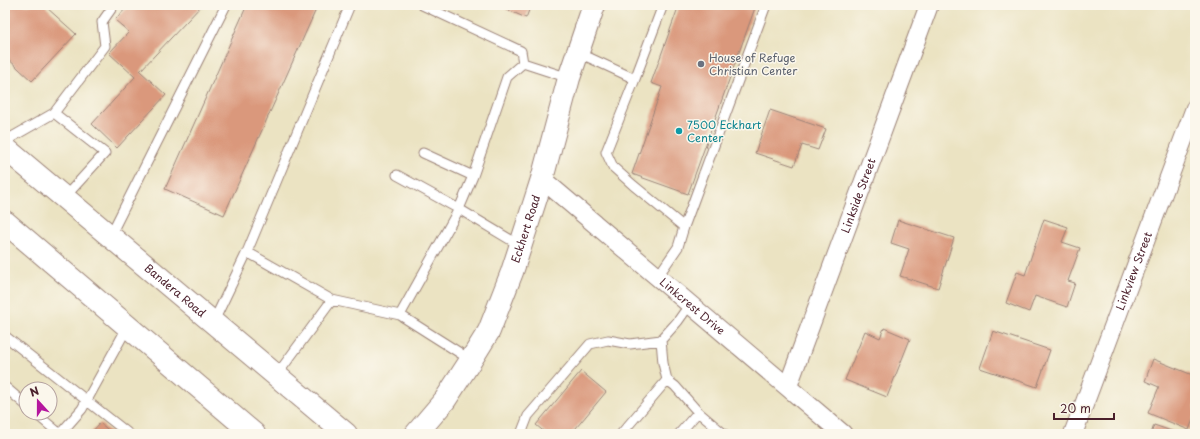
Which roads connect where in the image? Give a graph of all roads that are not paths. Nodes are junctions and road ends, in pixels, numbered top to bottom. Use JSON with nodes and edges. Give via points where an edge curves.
{"nodes":[{"id":1,"x":114,"y":5,"type":"edge"},
{"id":2,"x":226,"y":5,"type":"edge"},
{"id":3,"x":350,"y":5,"type":"edge"},
{"id":4,"x":422,"y":5,"type":"edge"},
{"id":5,"x":594,"y":5,"type":"edge"},
{"id":6,"x":663,"y":5,"type":"edge"},
{"id":7,"x":766,"y":5,"type":"edge"},
{"id":8,"x":929,"y":5,"type":"edge"},
{"id":9,"x":577,"y":52,"type":"junction"},
{"id":10,"x":523,"y":63,"type":"junction"},
{"id":11,"x":569,"y":78,"type":"junction"},
{"id":12,"x":636,"y":79,"type":"junction"},
{"id":13,"x":1195,"y":108,"type":"edge"},
{"id":14,"x":54,"y":113,"type":"junction"},
{"id":15,"x":5,"y":141,"type":"edge"},
{"id":16,"x":5,"y":148,"type":"edge"},
{"id":17,"x":423,"y":153,"type":"dead end"},
{"id":18,"x":397,"y":175,"type":"dead end"},
{"id":19,"x":473,"y":176,"type":"junction"},
{"id":20,"x":542,"y":179,"type":"junction"},
{"id":21,"x":64,"y":198,"type":"junction"},
{"id":22,"x":459,"y":209,"type":"junction"},
{"id":23,"x":6,"y":223,"type":"edge"},
{"id":24,"x":684,"y":227,"type":"junction"},
{"id":25,"x":110,"y":236,"type":"junction"},
{"id":26,"x":520,"y":246,"type":"junction"},
{"id":27,"x":247,"y":252,"type":"junction"},
{"id":28,"x":658,"y":276,"type":"junction"},
{"id":29,"x":332,"y":300,"type":"junction"},
{"id":30,"x":690,"y":304,"type":"junction"},
{"id":31,"x":400,"y":315,"type":"junction"},
{"id":32,"x":213,"y":323,"type":"junction"},
{"id":33,"x":128,"y":326,"type":"junction"},
{"id":34,"x":5,"y":336,"type":"edge"},
{"id":35,"x":661,"y":340,"type":"junction"},
{"id":36,"x":471,"y":360,"type":"junction"},
{"id":37,"x":276,"y":376,"type":"junction"},
{"id":38,"x":667,"y":380,"type":"junction"},
{"id":39,"x":788,"y":386,"type":"junction"},
{"id":40,"x":5,"y":387,"type":"edge"},
{"id":41,"x":18,"y":398,"type":"edge"},
{"id":42,"x":87,"y":400,"type":"junction"},
{"id":43,"x":698,"y":412,"type":"junction"},
{"id":44,"x":45,"y":421,"type":"edge"},
{"id":45,"x":60,"y":434,"type":"edge"},
{"id":46,"x":129,"y":434,"type":"edge"},
{"id":47,"x":254,"y":434,"type":"edge"},
{"id":48,"x":346,"y":434,"type":"edge"},
{"id":49,"x":416,"y":434,"type":"edge"},
{"id":50,"x":521,"y":434,"type":"edge"},
{"id":51,"x":621,"y":434,"type":"edge"},
{"id":52,"x":679,"y":434,"type":"edge"},
{"id":53,"x":724,"y":434,"type":"edge"},
{"id":54,"x":843,"y":434,"type":"edge"},
{"id":55,"x":1073,"y":434,"type":"edge"}],
"edges":[{"from":1,"to":14,"type":"lane","via":[[102,22],[104,46]]},
{"from":2,"to":25,"type":"lane"},
{"from":3,"to":27,"type":"lane"},
{"from":4,"to":10,"type":"lane","via":[[521,51]]},
{"from":5,"to":9,"type":"main road","name":"Eckhert Road"},
{"from":6,"to":12,"type":"lane"},
{"from":7,"to":24,"type":"lane"},
{"from":8,"to":39,"type":"street","name":"Linkside Street"},
{"from":9,"to":11,"type":"main road","name":"Eckhert Road"},
{"from":9,"to":12,"type":"lane"},
{"from":10,"to":11,"type":"lane"},
{"from":10,"to":19,"type":"lane","via":[[507,77]]},
{"from":11,"to":20,"type":"main road","name":"Eckhert Road"},
{"from":12,"to":24,"type":"lane","via":[[606,152],[613,167]]},
{"from":13,"to":55,"type":"street","name":"Linkview Street"},
{"from":14,"to":15,"type":"lane"},
{"from":14,"to":21,"type":"lane","via":[[106,153]]},
{"from":16,"to":21,"type":"main road","name":"Bandera Road"},
{"from":17,"to":19,"type":"lane"},
{"from":18,"to":22,"type":"lane"},
{"from":19,"to":22,"type":"lane"},
{"from":20,"to":26,"type":"main road","name":"Eckhert Road"},
{"from":20,"to":28,"type":"street","name":"Linkcrest Drive"},
{"from":21,"to":25,"type":"main road","name":"Bandera Road"},
{"from":22,"to":26,"type":"lane"},
{"from":22,"to":31,"type":"lane"},
{"from":23,"to":33,"type":"main road"},
{"from":24,"to":28,"type":"lane","via":[[678,247]]},
{"from":25,"to":32,"type":"main road","name":"Bandera Road"},
{"from":26,"to":36,"type":"main road","name":"Eckhert Road","via":[[489,331]]},
{"from":27,"to":29,"type":"lane"},
{"from":27,"to":32,"type":"lane"},
{"from":28,"to":30,"type":"street","name":"Linkcrest Drive"},
{"from":29,"to":31,"type":"lane"},
{"from":29,"to":37,"type":"lane"},
{"from":30,"to":35,"type":"lane"},
{"from":30,"to":39,"type":"street","name":"Linkcrest Drive"},
{"from":31,"to":36,"type":"lane"},
{"from":32,"to":37,"type":"main road","name":"Bandera Road"},
{"from":33,"to":42,"type":"lane"},
{"from":33,"to":47,"type":"main road"},
{"from":34,"to":42,"type":"lane"},
{"from":35,"to":38,"type":"lane"},
{"from":35,"to":50,"type":"lane","via":[[630,344],[608,340],[590,344],[528,416]]},
{"from":36,"to":49,"type":"main road","name":"Eckhert Road","via":[[445,400]]},
{"from":37,"to":48,"type":"main road","name":"Bandera Road"},
{"from":38,"to":43,"type":"lane"},
{"from":38,"to":51,"type":"lane"},
{"from":39,"to":54,"type":"street","name":"Linkcrest Drive"},
{"from":40,"to":41,"type":"lane"},
{"from":42,"to":45,"type":"lane"},
{"from":42,"to":46,"type":"lane"},
{"from":43,"to":52,"type":"lane"},
{"from":43,"to":53,"type":"lane"},
{"from":44,"to":45,"type":"lane"}]}
